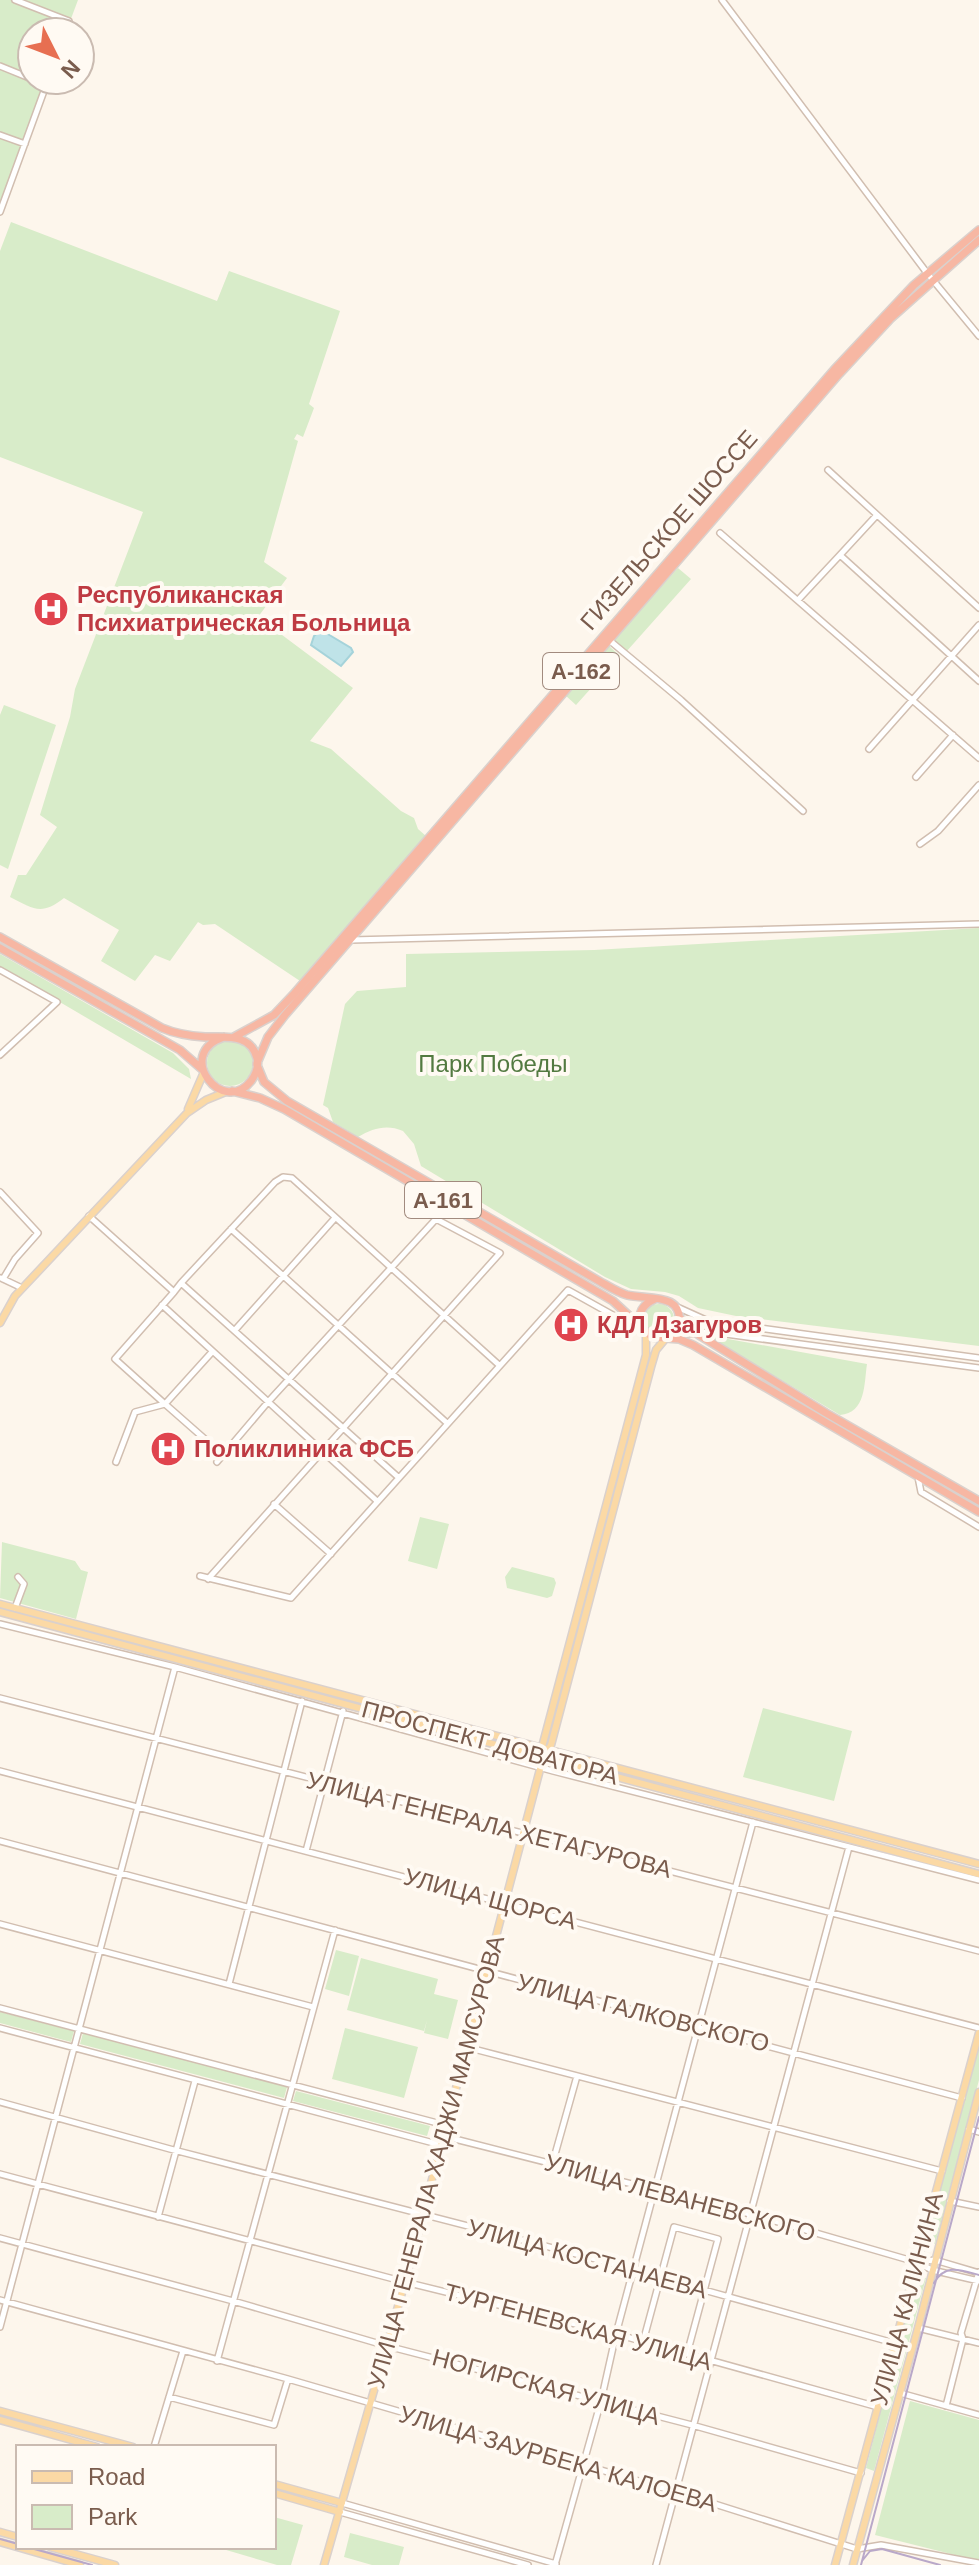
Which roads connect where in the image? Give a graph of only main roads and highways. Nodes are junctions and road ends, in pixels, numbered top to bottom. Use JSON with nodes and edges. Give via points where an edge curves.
{"nodes":[{"id":1,"x":979,"y":230,"type":"edge"},
{"id":2,"x":979,"y":240,"type":"edge"},
{"id":3,"x":930,"y":276,"type":"junction"},
{"id":4,"x":461,"y":807,"type":"junction"},
{"id":5,"x":0,"y":937,"type":"edge"},
{"id":6,"x":0,"y":948,"type":"edge"},
{"id":7,"x":224,"y":1037,"type":"junction"},
{"id":8,"x":234,"y":1037,"type":"junction"},
{"id":9,"x":257,"y":1064,"type":"junction"},
{"id":10,"x":203,"y":1071,"type":"junction"},
{"id":11,"x":230,"y":1091,"type":"junction"},
{"id":12,"x":187,"y":1113,"type":"junction"},
{"id":13,"x":656,"y":1299,"type":"junction"},
{"id":14,"x":680,"y":1318,"type":"junction"},
{"id":15,"x":0,"y":1323,"type":"edge"},
{"id":16,"x":644,"y":1331,"type":"junction"},
{"id":17,"x":669,"y":1336,"type":"junction"},
{"id":18,"x":979,"y":1501,"type":"edge"},
{"id":19,"x":979,"y":1512,"type":"edge"},
{"id":20,"x":0,"y":1604,"type":"edge"},
{"id":21,"x":0,"y":1612,"type":"edge"},
{"id":22,"x":566,"y":1653,"type":"junction"},
{"id":23,"x":575,"y":1655,"type":"junction"},
{"id":24,"x":541,"y":1748,"type":"junction"},
{"id":25,"x":549,"y":1750,"type":"junction"},
{"id":26,"x":543,"y":1758,"type":"junction"},
{"id":27,"x":979,"y":1864,"type":"edge"},
{"id":28,"x":979,"y":1874,"type":"edge"},
{"id":29,"x":979,"y":2030,"type":"edge"},
{"id":30,"x":979,"y":2092,"type":"edge"},
{"id":31,"x":978,"y":2103,"type":"edge"},
{"id":32,"x":0,"y":2411,"type":"edge"},
{"id":33,"x":0,"y":2420,"type":"edge"},
{"id":34,"x":90,"y":2445,"type":"edge"},
{"id":35,"x":126,"y":2445,"type":"edge"},
{"id":36,"x":276,"y":2485,"type":"edge"},
{"id":37,"x":276,"y":2494,"type":"edge"},
{"id":38,"x":342,"y":2503,"type":"junction"},
{"id":39,"x":340,"y":2512,"type":"junction"},
{"id":40,"x":24,"y":2549,"type":"edge"},
{"id":41,"x":57,"y":2549,"type":"edge"},
{"id":42,"x":80,"y":2565,"type":"edge"},
{"id":43,"x":115,"y":2565,"type":"edge"},
{"id":44,"x":324,"y":2565,"type":"edge"},
{"id":45,"x":835,"y":2565,"type":"edge"},
{"id":46,"x":853,"y":2565,"type":"edge"}],
"edges":[{"from":1,"to":3,"type":"highway","name":"ГИЗЕЛЬСКОЕ ШОССЕ","number":"А-162"},
{"from":2,"to":3,"type":"highway","name":"ГИЗЕЛЬСКОЕ ШОССЕ","number":"А-162"},
{"from":3,"to":4,"type":"highway","name":"ГИЗЕЛЬСКОЕ ШОССЕ","number":"А-162"},
{"from":3,"to":4,"type":"highway","name":"ГИЗЕЛЬСКОЕ ШОССЕ","number":"А-162","via":[[834,370]]},
{"from":4,"to":8,"type":"highway","name":"ГИЗЕЛЬСКОЕ ШОССЕ","number":"А-162","via":[[280,1009]]},
{"from":4,"to":9,"type":"highway","name":"ГИЗЕЛЬСКОЕ ШОССЕ","number":"А-162","via":[[271,1032]]},
{"from":5,"to":7,"type":"highway","via":[[162,1028]]},
{"from":6,"to":10,"type":"highway","number":"А-161","via":[[180,1050]]},
{"from":7,"to":8,"type":"highway"},
{"from":7,"to":10,"type":"highway","via":[[206,1051]]},
{"from":8,"to":9,"type":"highway","number":"А-161","via":[[249,1044]]},
{"from":9,"to":11,"type":"highway","via":[[248,1084]]},
{"from":9,"to":13,"type":"highway","number":"А-161","via":[[268,1086],[297,1107],[618,1291]]},
{"from":10,"to":11,"type":"highway","number":"А-161","via":[[211,1084]]},
{"from":10,"to":12,"type":"main road"},
{"from":11,"to":12,"type":"main road"},
{"from":11,"to":16,"type":"highway","number":"А-161","via":[[270,1102],[458,1209],[613,1301]]},
{"from":12,"to":15,"type":"main road","via":[[22,1288]]},
{"from":13,"to":14,"type":"highway","number":"А-161","via":[[675,1306]]},
{"from":13,"to":16,"type":"highway","via":[[640,1312]]},
{"from":14,"to":17,"type":"highway"},
{"from":14,"to":18,"type":"highway","via":[[826,1413]]},
{"from":16,"to":17,"type":"highway","number":"А-161","via":[[652,1337]]},
{"from":16,"to":22,"type":"main road","name":"УЛИЦА ГЕНЕРАЛА ХАДЖИ МАМСУРОВА","via":[[646,1355]]},
{"from":17,"to":19,"type":"highway","number":"А-161","via":[[693,1345]]},
{"from":17,"to":23,"type":"main road","name":"УЛИЦА ГЕНЕРАЛА ХАДЖИ МАМСУРОВА","via":[[656,1350]]},
{"from":20,"to":24,"type":"main road","name":"ПРОСПЕКТ ДОВАТОРА"},
{"from":21,"to":26,"type":"main road","name":"ПРОСПЕКТ ДОВАТОРА"},
{"from":22,"to":23,"type":"main road"},
{"from":22,"to":24,"type":"main road","name":"УЛИЦА ГЕНЕРАЛА ХАДЖИ МАМСУРОВА"},
{"from":23,"to":25,"type":"main road","name":"УЛИЦА ГЕНЕРАЛА ХАДЖИ МАМСУРОВА"},
{"from":24,"to":25,"type":"main road","name":"ПРОСПЕКТ ДОВАТОРА"},
{"from":24,"to":26,"type":"main road","name":"УЛИЦА ГЕНЕРАЛА ХАДЖИ МАМСУРОВА"},
{"from":25,"to":26,"type":"main road","name":"УЛИЦА ГЕНЕРАЛА ХАДЖИ МАМСУРОВА"},
{"from":25,"to":27,"type":"main road","name":"ПРОСПЕКТ ДОВАТОРА"},
{"from":26,"to":28,"type":"main road","name":"ПРОСПЕКТ ДОВАТОРА"},
{"from":26,"to":38,"type":"main road","name":"УЛИЦА ГЕНЕРАЛА ХАДЖИ МАМСУРОВА"},
{"from":29,"to":45,"type":"main road","name":"УЛИЦА КАЛИНИНА"},
{"from":30,"to":31,"type":"main road","name":"УЛИЦА КАЛИНИНА"},
{"from":31,"to":46,"type":"main road","name":"УЛИЦА КАЛИНИНА"},
{"from":32,"to":35,"type":"main road"},
{"from":33,"to":34,"type":"main road"},
{"from":36,"to":38,"type":"main road"},
{"from":37,"to":39,"type":"main road"},
{"from":38,"to":39,"type":"main road","name":"УЛИЦА ГЕНЕРАЛА ХАДЖИ МАМСУРОВА"},
{"from":39,"to":44,"type":"main road","name":"УЛИЦА ГЕНЕРАЛА ХАДЖИ МАМСУРОВА"},
{"from":40,"to":42,"type":"main road"},
{"from":41,"to":43,"type":"main road"}]}
